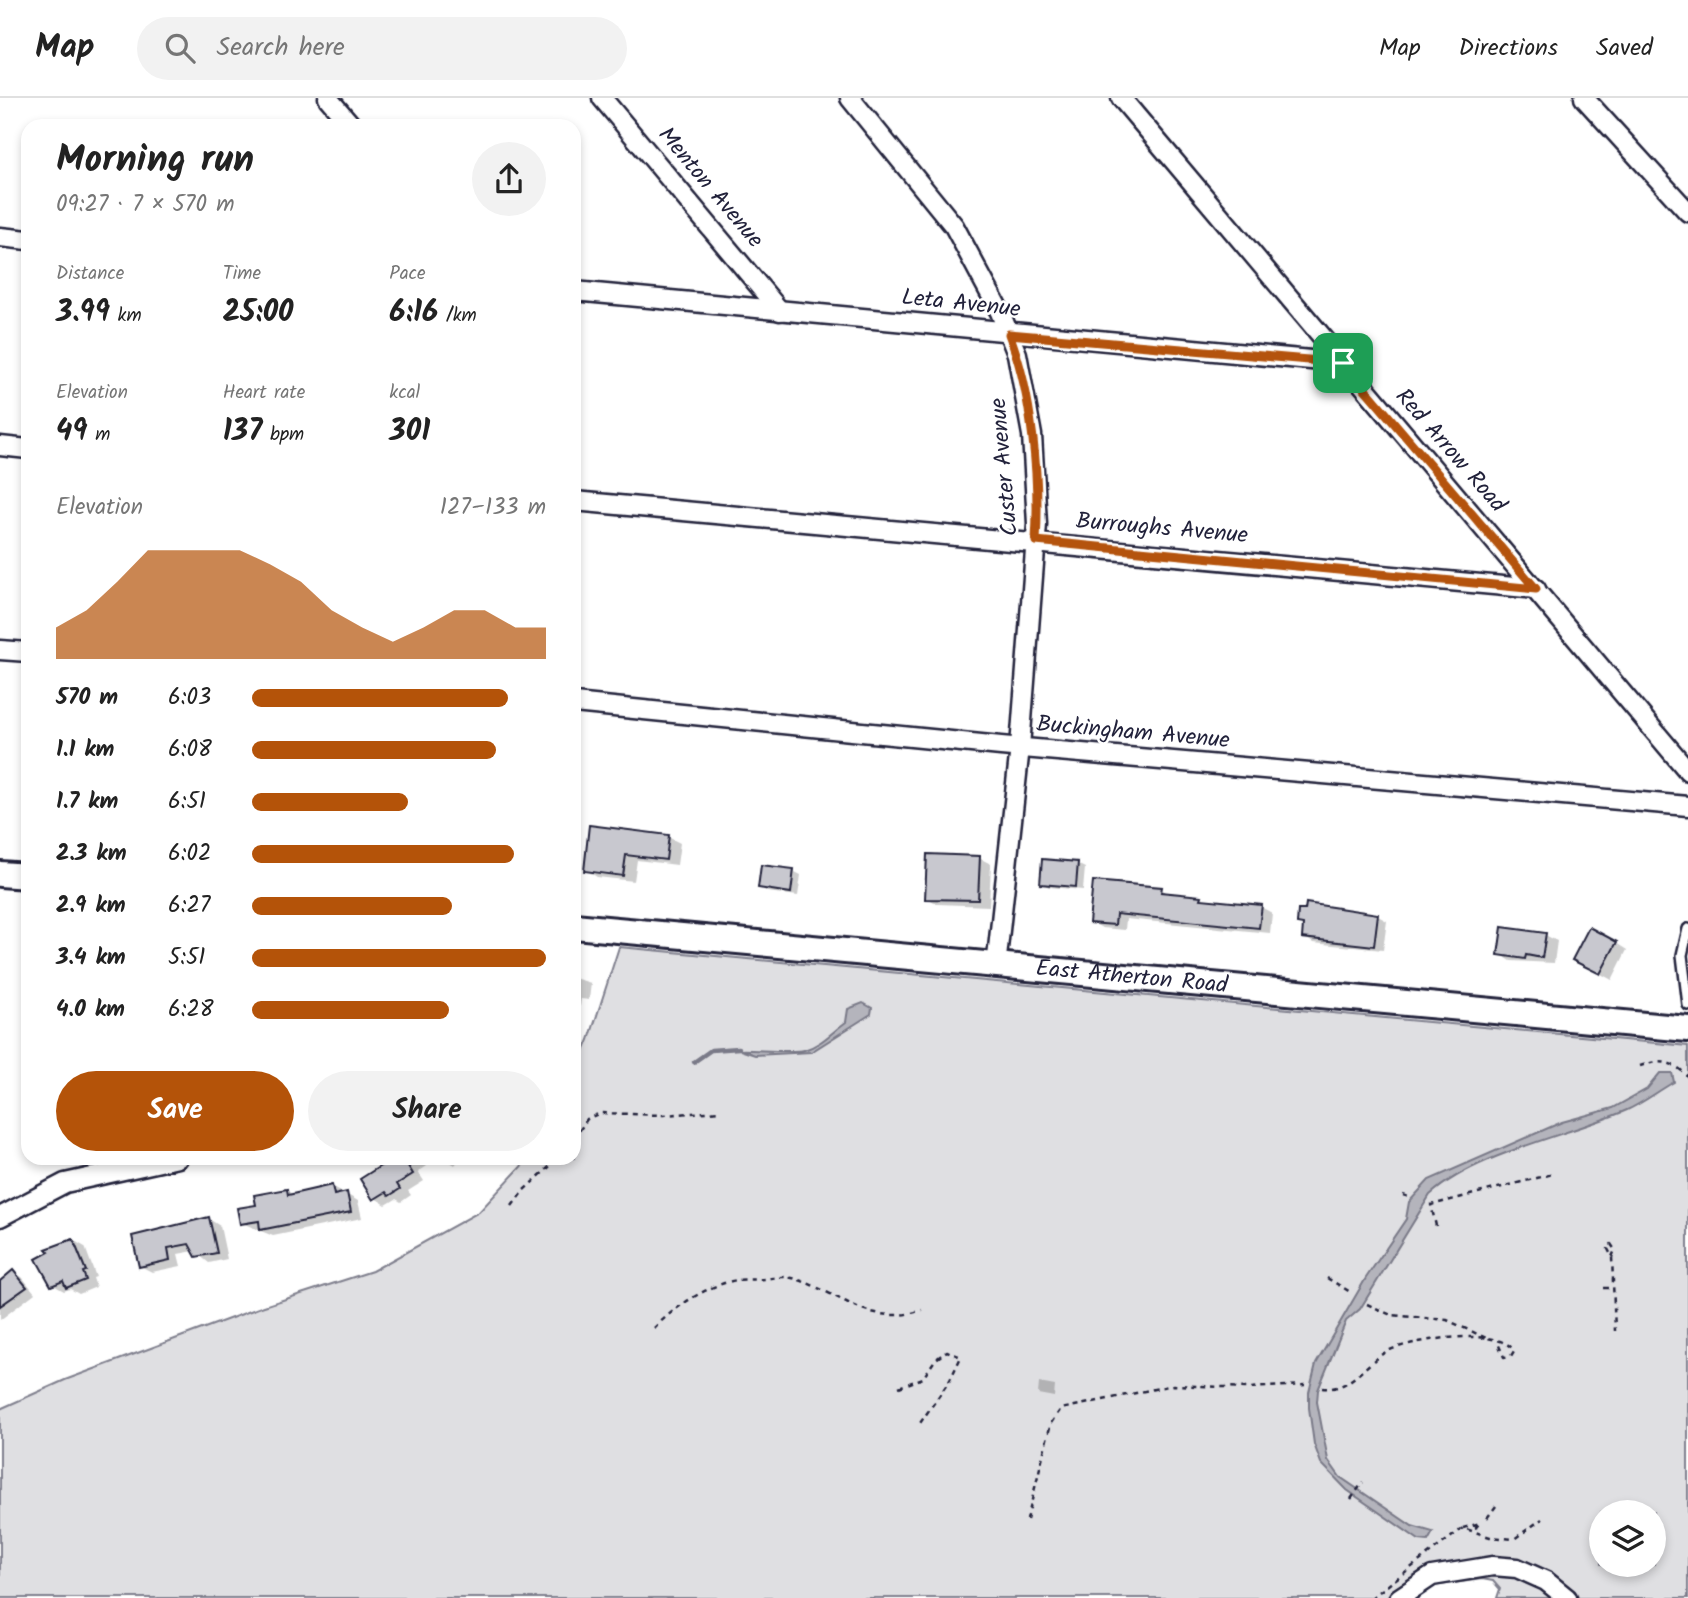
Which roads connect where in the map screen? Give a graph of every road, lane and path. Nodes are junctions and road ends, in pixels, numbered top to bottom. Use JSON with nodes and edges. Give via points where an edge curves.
{"nodes":[{"id":1,"x":328,"y":98,"type":"edge"},
{"id":2,"x":602,"y":98,"type":"edge"},
{"id":3,"x":850,"y":98,"type":"edge"},
{"id":4,"x":1121,"y":98,"type":"edge"},
{"id":5,"x":1584,"y":98,"type":"edge"},
{"id":6,"x":346,"y":119,"type":"edge"},
{"id":7,"x":1688,"y":212,"type":"edge"},
{"id":8,"x":0,"y":237,"type":"edge"},
{"id":9,"x":21,"y":239,"type":"edge"},
{"id":10,"x":581,"y":292,"type":"edge"},
{"id":11,"x":780,"y":311,"type":"junction"},
{"id":12,"x":1009,"y":334,"type":"junction"},
{"id":13,"x":1343,"y":363,"type":"junction"},
{"id":14,"x":0,"y":446,"type":"edge"},
{"id":15,"x":21,"y":448,"type":"edge"},
{"id":16,"x":581,"y":502,"type":"edge"},
{"id":17,"x":1036,"y":541,"type":"junction"},
{"id":18,"x":1536,"y":589,"type":"junction"},
{"id":19,"x":0,"y":650,"type":"edge"},
{"id":20,"x":21,"y":652,"type":"edge"},
{"id":21,"x":581,"y":705,"type":"edge"},
{"id":22,"x":1020,"y":747,"type":"junction"},
{"id":23,"x":1688,"y":771,"type":"edge"},
{"id":24,"x":1688,"y":806,"type":"edge"},
{"id":25,"x":0,"y":874,"type":"edge"},
{"id":26,"x":21,"y":876,"type":"edge"},
{"id":27,"x":581,"y":927,"type":"edge"},
{"id":28,"x":1688,"y":929,"type":"edge"},
{"id":29,"x":996,"y":967,"type":"junction"},
{"id":30,"x":1688,"y":1005,"type":"edge"},
{"id":31,"x":1688,"y":1029,"type":"edge"},
{"id":32,"x":1640,"y":1066,"type":"dead end"},
{"id":33,"x":1688,"y":1077,"type":"edge"},
{"id":34,"x":721,"y":1111,"type":"dead end"},
{"id":35,"x":581,"y":1128,"type":"edge"},
{"id":36,"x":146,"y":1165,"type":"edge"},
{"id":37,"x":551,"y":1165,"type":"edge"},
{"id":38,"x":1553,"y":1174,"type":"dead end"},
{"id":39,"x":1403,"y":1195,"type":"dead end"},
{"id":40,"x":1409,"y":1197,"type":"dead end"},
{"id":41,"x":512,"y":1206,"type":"dead end"},
{"id":42,"x":0,"y":1217,"type":"edge"},
{"id":43,"x":1436,"y":1226,"type":"dead end"},
{"id":44,"x":1612,"y":1257,"type":"dead end"},
{"id":45,"x":1327,"y":1278,"type":"dead end"},
{"id":46,"x":1604,"y":1288,"type":"dead end"},
{"id":47,"x":1613,"y":1288,"type":"dead end"},
{"id":48,"x":1352,"y":1293,"type":"dead end"},
{"id":49,"x":1367,"y":1304,"type":"dead end"},
{"id":50,"x":922,"y":1310,"type":"dead end"},
{"id":51,"x":654,"y":1328,"type":"dead end"},
{"id":52,"x":1615,"y":1331,"type":"dead end"},
{"id":53,"x":1489,"y":1339,"type":"junction"},
{"id":54,"x":1497,"y":1341,"type":"junction"},
{"id":55,"x":1305,"y":1385,"type":"dead end"},
{"id":56,"x":899,"y":1387,"type":"dead end"},
{"id":57,"x":1322,"y":1388,"type":"dead end"},
{"id":58,"x":918,"y":1426,"type":"dead end"},
{"id":59,"x":1363,"y":1482,"type":"dead end"},
{"id":60,"x":1351,"y":1499,"type":"dead end"},
{"id":61,"x":1496,"y":1506,"type":"dead end"},
{"id":62,"x":1487,"y":1518,"type":"dead end"},
{"id":63,"x":1542,"y":1519,"type":"dead end"},
{"id":64,"x":1027,"y":1520,"type":"dead end"},
{"id":65,"x":1463,"y":1528,"type":"junction"},
{"id":66,"x":1478,"y":1532,"type":"junction"},
{"id":67,"x":1371,"y":1598,"type":"edge"},
{"id":68,"x":1399,"y":1598,"type":"edge"},
{"id":69,"x":1567,"y":1598,"type":"edge"}],
"edges":[{"from":1,"to":6,"type":"street"},
{"from":2,"to":11,"type":"street","name":"Menton Avenue"},
{"from":3,"to":12,"type":"street","name":"Custer Avenue","via":[[954,226]]},
{"from":4,"to":13,"type":"street","name":"Red Arrow Road"},
{"from":5,"to":7,"type":"street"},
{"from":8,"to":9,"type":"street"},
{"from":10,"to":11,"type":"street","name":"Leta Avenue"},
{"from":11,"to":12,"type":"street","name":"Leta Avenue"},
{"from":12,"to":13,"type":"street","name":"Leta Avenue"},
{"from":12,"to":17,"type":"street","name":"Custer Avenue","via":[[1032,435]]},
{"from":13,"to":18,"type":"street","name":"Red Arrow Road"},
{"from":14,"to":15,"type":"street"},
{"from":16,"to":17,"type":"street","name":"Burroughs Avenue"},
{"from":17,"to":18,"type":"street","name":"Burroughs Avenue"},
{"from":17,"to":22,"type":"street","name":"Custer Avenue"},
{"from":18,"to":23,"type":"street","name":"Red Arrow Road"},
{"from":19,"to":20,"type":"street"},
{"from":21,"to":22,"type":"street","name":"Buckingham Avenue"},
{"from":22,"to":24,"type":"street","name":"Buckingham Avenue"},
{"from":22,"to":29,"type":"street","name":"Custer Avenue"},
{"from":25,"to":26,"type":"street"},
{"from":27,"to":29,"type":"street","name":"East Atherton Road"},
{"from":28,"to":30,"type":"lane","via":[[1682,955]]},
{"from":29,"to":31,"type":"street","name":"East Atherton Road"},
{"from":32,"to":33,"type":"path","via":[[1667,1062]]},
{"from":34,"to":35,"type":"path","via":[[600,1113]]},
{"from":36,"to":42,"type":"street","via":[[65,1183]]},
{"from":37,"to":41,"type":"path"},
{"from":38,"to":43,"type":"path","via":[[1431,1205]]},
{"from":39,"to":40,"type":"path"},
{"from":44,"to":52,"type":"path"},
{"from":45,"to":48,"type":"path"},
{"from":46,"to":47,"type":"path"},
{"from":49,"to":53,"type":"path","via":[[1391,1315],[1447,1320]]},
{"from":50,"to":51,"type":"path","via":[[902,1315],[877,1313],[795,1279],[741,1279],[675,1309]]},
{"from":53,"to":54,"type":"path"},
{"from":53,"to":57,"type":"path","via":[[1443,1337],[1409,1343],[1379,1355],[1345,1384]]},
{"from":54,"to":54,"type":"path","via":[[1513,1348],[1511,1356],[1504,1357]]},
{"from":55,"to":64,"type":"path","via":[[1173,1385],[1062,1409],[1051,1423]]},
{"from":56,"to":58,"type":"path","via":[[923,1378],[947,1351],[961,1357]]},
{"from":59,"to":60,"type":"path"},
{"from":61,"to":62,"type":"path"},
{"from":63,"to":66,"type":"path","via":[[1514,1539]]},
{"from":65,"to":66,"type":"path"},
{"from":65,"to":66,"type":"path","via":[[1480,1523]]},
{"from":65,"to":67,"type":"path"},
{"from":68,"to":69,"type":"street","via":[[1432,1576],[1493,1566],[1517,1568],[1546,1581]]}]}
